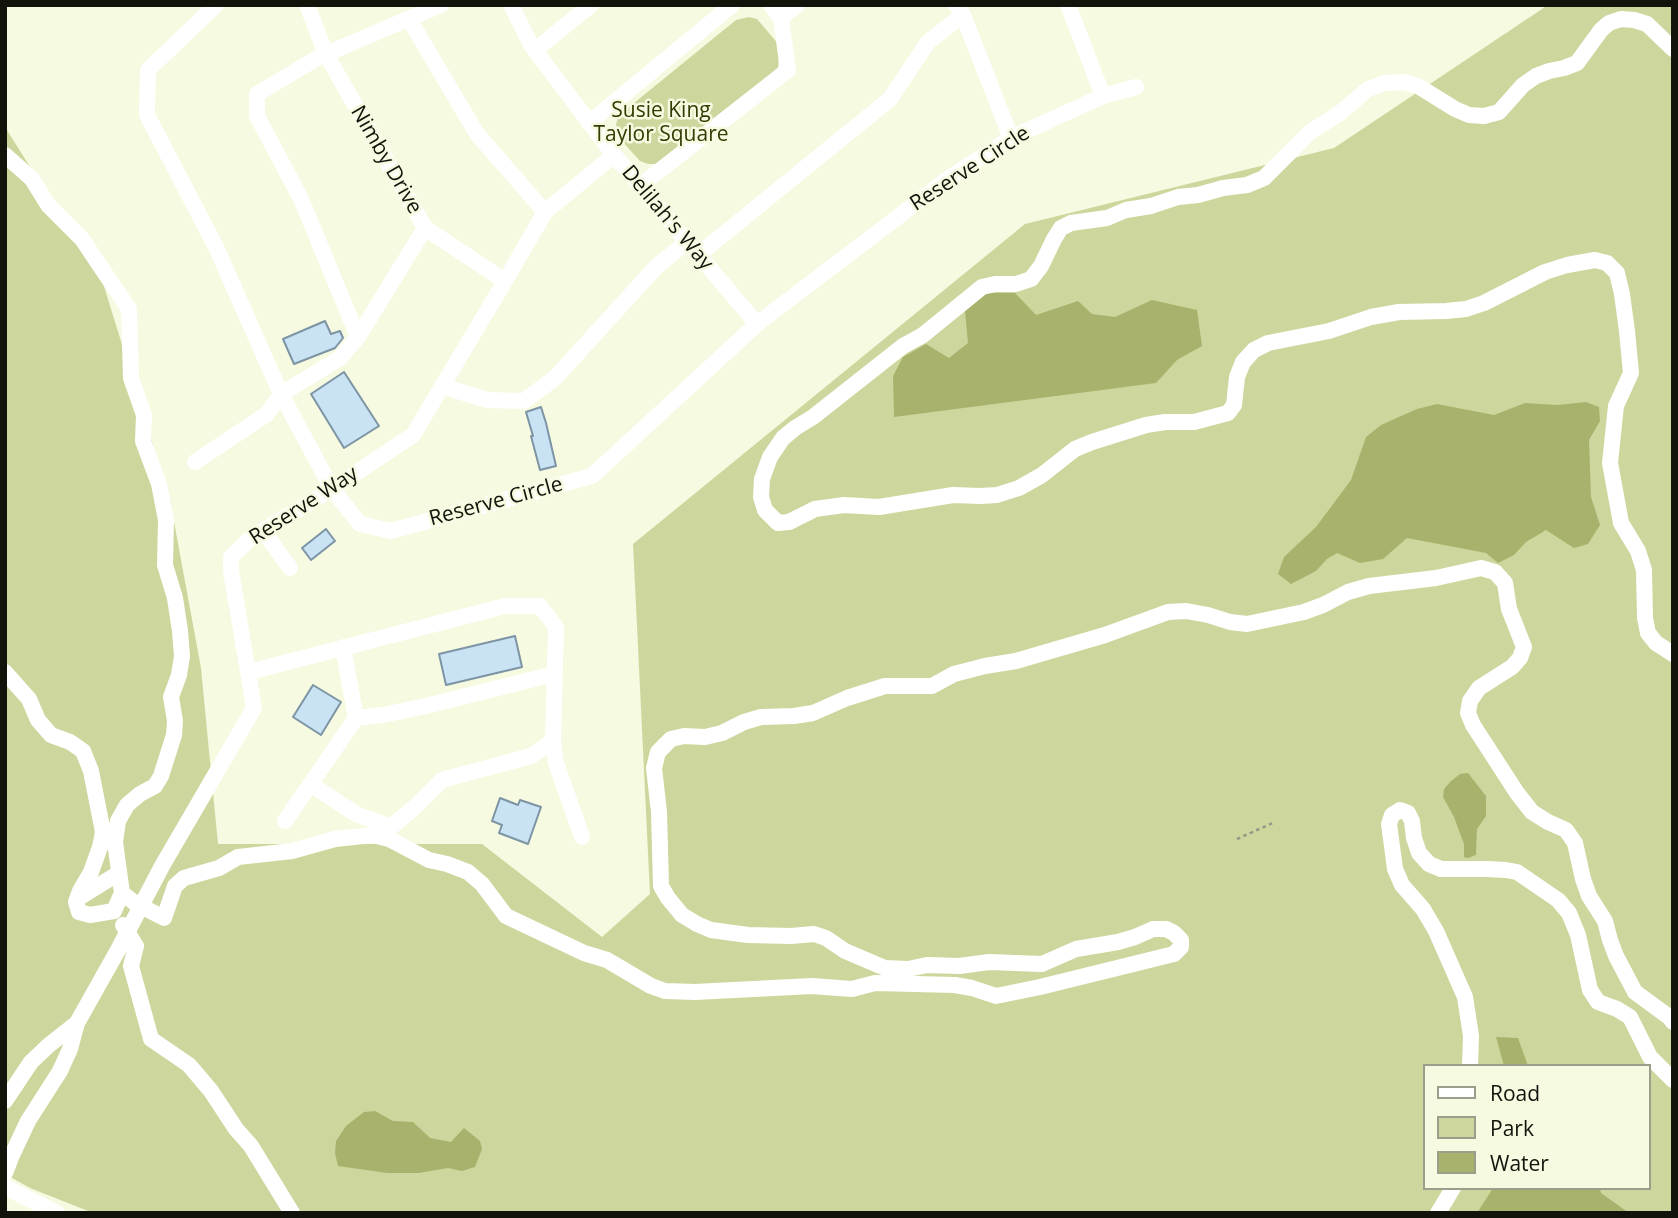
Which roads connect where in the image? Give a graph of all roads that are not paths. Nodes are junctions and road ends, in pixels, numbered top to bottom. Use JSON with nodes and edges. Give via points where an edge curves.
{"nodes":[{"id":1,"x":216,"y":5,"type":"edge"},
{"id":2,"x":307,"y":5,"type":"edge"},
{"id":3,"x":441,"y":5,"type":"edge"},
{"id":4,"x":511,"y":5,"type":"edge"},
{"id":5,"x":591,"y":5,"type":"edge"},
{"id":6,"x":733,"y":5,"type":"edge"},
{"id":7,"x":797,"y":5,"type":"edge"},
{"id":8,"x":1069,"y":5,"type":"edge"},
{"id":9,"x":959,"y":10,"type":"edge"},
{"id":10,"x":776,"y":11,"type":"edge"},
{"id":11,"x":409,"y":19,"type":"junction"},
{"id":12,"x":1673,"y":48,"type":"edge"},
{"id":13,"x":535,"y":50,"type":"junction"},
{"id":14,"x":326,"y":54,"type":"junction"},
{"id":15,"x":1136,"y":87,"type":"dead end"},
{"id":16,"x":1103,"y":96,"type":"junction"},
{"id":17,"x":589,"y":123,"type":"junction"},
{"id":18,"x":1012,"y":138,"type":"junction"},
{"id":19,"x":5,"y":155,"type":"edge"},
{"id":20,"x":614,"y":155,"type":"junction"},
{"id":21,"x":640,"y":186,"type":"junction"},
{"id":22,"x":545,"y":212,"type":"junction"},
{"id":23,"x":425,"y":228,"type":"junction"},
{"id":24,"x":687,"y":242,"type":"junction"},
{"id":25,"x":698,"y":255,"type":"junction"},
{"id":26,"x":505,"y":281,"type":"junction"},
{"id":27,"x":757,"y":324,"type":"junction"},
{"id":28,"x":358,"y":337,"type":"junction"},
{"id":29,"x":442,"y":386,"type":"junction"},
{"id":30,"x":281,"y":394,"type":"junction"},
{"id":31,"x":195,"y":462,"type":"dead end"},
{"id":32,"x":331,"y":489,"type":"junction"},
{"id":33,"x":263,"y":531,"type":"junction"},
{"id":34,"x":290,"y":568,"type":"dead end"},
{"id":35,"x":343,"y":648,"type":"junction"},
{"id":36,"x":1673,"y":654,"type":"edge"},
{"id":37,"x":5,"y":672,"type":"edge"},
{"id":38,"x":248,"y":672,"type":"junction"},
{"id":39,"x":554,"y":674,"type":"junction"},
{"id":40,"x":356,"y":718,"type":"junction"},
{"id":41,"x":553,"y":741,"type":"junction"},
{"id":42,"x":310,"y":784,"type":"junction"},
{"id":43,"x":285,"y":821,"type":"dead end"},
{"id":44,"x":582,"y":838,"type":"dead end"},
{"id":45,"x":119,"y":873,"type":"junction"},
{"id":46,"x":121,"y":892,"type":"junction"},
{"id":47,"x":77,"y":898,"type":"junction"},
{"id":48,"x":141,"y":906,"type":"junction"},
{"id":49,"x":114,"y":911,"type":"junction"},
{"id":50,"x":128,"y":932,"type":"junction"},
{"id":51,"x":1673,"y":1022,"type":"edge"},
{"id":52,"x":77,"y":1023,"type":"junction"},
{"id":53,"x":1470,"y":1064,"type":"edge"},
{"id":54,"x":1673,"y":1080,"type":"edge"},
{"id":55,"x":5,"y":1101,"type":"edge"},
{"id":56,"x":5,"y":1173,"type":"edge"},
{"id":57,"x":5,"y":1187,"type":"edge"},
{"id":58,"x":1452,"y":1190,"type":"edge"},
{"id":59,"x":57,"y":1213,"type":"edge"},
{"id":60,"x":292,"y":1213,"type":"edge"},
{"id":61,"x":1437,"y":1213,"type":"edge"}],
"edges":[{"from":1,"to":30,"type":"street","name":"Reserve Circle","via":[[148,69],[147,115],[216,247]]},
{"from":2,"to":14,"type":"street","name":"Nimby Drive"},
{"from":3,"to":11,"type":"street"},
{"from":4,"to":13,"type":"street","name":"Delilah's Way"},
{"from":5,"to":13,"type":"street"},
{"from":6,"to":17,"type":"street"},
{"from":7,"to":10,"type":"street"},
{"from":8,"to":16,"type":"street"},
{"from":9,"to":18,"type":"street"},
{"from":9,"to":25,"type":"street","via":[[928,42],[890,99]]},
{"from":10,"to":21,"type":"street","via":[[788,70]]},
{"from":11,"to":14,"type":"street"},
{"from":11,"to":22,"type":"street","via":[[477,134]]},
{"from":12,"to":36,"type":"street","via":[[1647,24],[1621,19],[1609,23],[1577,63],[1536,76],[1499,112],[1484,116],[1455,109],[1418,86],[1385,83],[1368,89],[1310,132],[1264,178],[1071,223],[1061,228],[1031,279],[982,287],[794,428],[770,457],[761,497],[765,510],[778,523],[815,509],[844,505],[879,507],[953,495],[997,495],[1042,475],[1075,449],[1092,442],[1146,425],[1194,422],[1228,413],[1243,362],[1268,343],[1380,315],[1466,309],[1545,272],[1595,260],[1617,273],[1631,373],[1616,406],[1610,463],[1619,513],[1644,570],[1648,633]]},
{"from":13,"to":17,"type":"street","name":"Delilah's Way"},
{"from":14,"to":23,"type":"street","name":"Nimby Drive"},
{"from":14,"to":28,"type":"street","via":[[257,94],[257,116],[301,200]]},
{"from":15,"to":16,"type":"street","name":"Reserve Circle"},
{"from":16,"to":18,"type":"street","name":"Reserve Circle"},
{"from":17,"to":20,"type":"street","name":"Delilah's Way"},
{"from":18,"to":27,"type":"street","name":"Reserve Circle","via":[[948,178]]},
{"from":19,"to":45,"type":"street","via":[[32,179],[48,205],[82,239],[130,309],[131,378],[144,415],[143,441],[166,520],[165,565],[175,598],[181,656],[171,697],[174,735],[155,786],[127,805],[118,821]]},
{"from":20,"to":21,"type":"street","name":"Delilah's Way"},
{"from":20,"to":22,"type":"street","name":"Reserve Way"},
{"from":21,"to":24,"type":"street","name":"Delilah's Way"},
{"from":22,"to":26,"type":"street","name":"Reserve Way"},
{"from":23,"to":26,"type":"street","name":"Nimby Drive"},
{"from":23,"to":28,"type":"street"},
{"from":24,"to":25,"type":"street","name":"Delilah's Way"},
{"from":24,"to":29,"type":"street","via":[[657,266],[555,378],[524,401],[487,400]]},
{"from":25,"to":27,"type":"street","name":"Delilah's Way"},
{"from":26,"to":29,"type":"street","name":"Reserve Way"},
{"from":27,"to":32,"type":"street","name":"Reserve Circle","via":[[592,476],[391,531],[360,524]]},
{"from":28,"to":30,"type":"street","via":[[340,358]]},
{"from":29,"to":32,"type":"street","name":"Reserve Way","via":[[413,435]]},
{"from":30,"to":31,"type":"street","via":[[267,414]]},
{"from":30,"to":32,"type":"street","name":"Reserve Circle"},
{"from":32,"to":33,"type":"street","name":"Reserve Way"},
{"from":33,"to":34,"type":"street"},
{"from":33,"to":38,"type":"street","name":"Reserve Way","via":[[231,557]]},
{"from":35,"to":38,"type":"street"},
{"from":35,"to":39,"type":"street","via":[[505,606],[540,606],[556,626]]},
{"from":35,"to":40,"type":"street"},
{"from":37,"to":47,"type":"street","via":[[51,735],[83,751],[91,771],[103,832]]},
{"from":38,"to":48,"type":"street","name":"Reserve Way","via":[[254,708]]},
{"from":39,"to":40,"type":"street"},
{"from":39,"to":41,"type":"street"},
{"from":40,"to":42,"type":"street"},
{"from":41,"to":42,"type":"street","via":[[531,756],[442,780],[391,827],[356,814]]},
{"from":41,"to":44,"type":"street"},
{"from":42,"to":43,"type":"street"},
{"from":45,"to":46,"type":"street"},
{"from":45,"to":47,"type":"street"},
{"from":46,"to":48,"type":"street"},
{"from":46,"to":49,"type":"street"},
{"from":47,"to":49,"type":"street","via":[[79,912]]},
{"from":48,"to":50,"type":"street","name":"Reserve Way"},
{"from":48,"to":51,"type":"street","via":[[164,918],[175,887],[184,878],[239,857],[292,852],[335,839],[373,835],[468,872],[506,916],[665,991],[852,989],[875,983],[955,985],[996,996],[1174,954],[1181,940],[1166,929],[1153,929],[1118,942],[1076,949],[1042,964],[885,968],[814,934],[748,935],[711,930],[682,915],[661,886],[654,768],[658,752],[671,739],[705,737],[761,718],[813,713],[885,686],[932,685],[954,674],[1016,661],[1168,612],[1186,611],[1247,624],[1304,612],[1369,586],[1481,568],[1495,572],[1505,583],[1509,609],[1524,647],[1512,667],[1479,688],[1470,701],[1473,725],[1532,812],[1566,830],[1575,843],[1589,896],[1605,921],[1609,940],[1635,992]]},
{"from":49,"to":50,"type":"street"},
{"from":50,"to":52,"type":"street","name":"Reserve Way"},
{"from":50,"to":60,"type":"street","via":[[136,947],[131,966],[151,1039],[188,1065],[211,1091]]},
{"from":52,"to":55,"type":"street","name":"Reserve Way","via":[[31,1062]]},
{"from":52,"to":56,"type":"street","name":"Reserve Way","via":[[60,1071],[29,1121]]},
{"from":53,"to":54,"type":"street","via":[[1465,997],[1436,931],[1395,869],[1389,824],[1400,810],[1408,813],[1419,853],[1429,864],[1441,869],[1517,873],[1558,900],[1578,935],[1590,990],[1598,1002],[1630,1017],[1650,1057]]},
{"from":57,"to":59,"type":"street"},
{"from":58,"to":61,"type":"street"}]}
